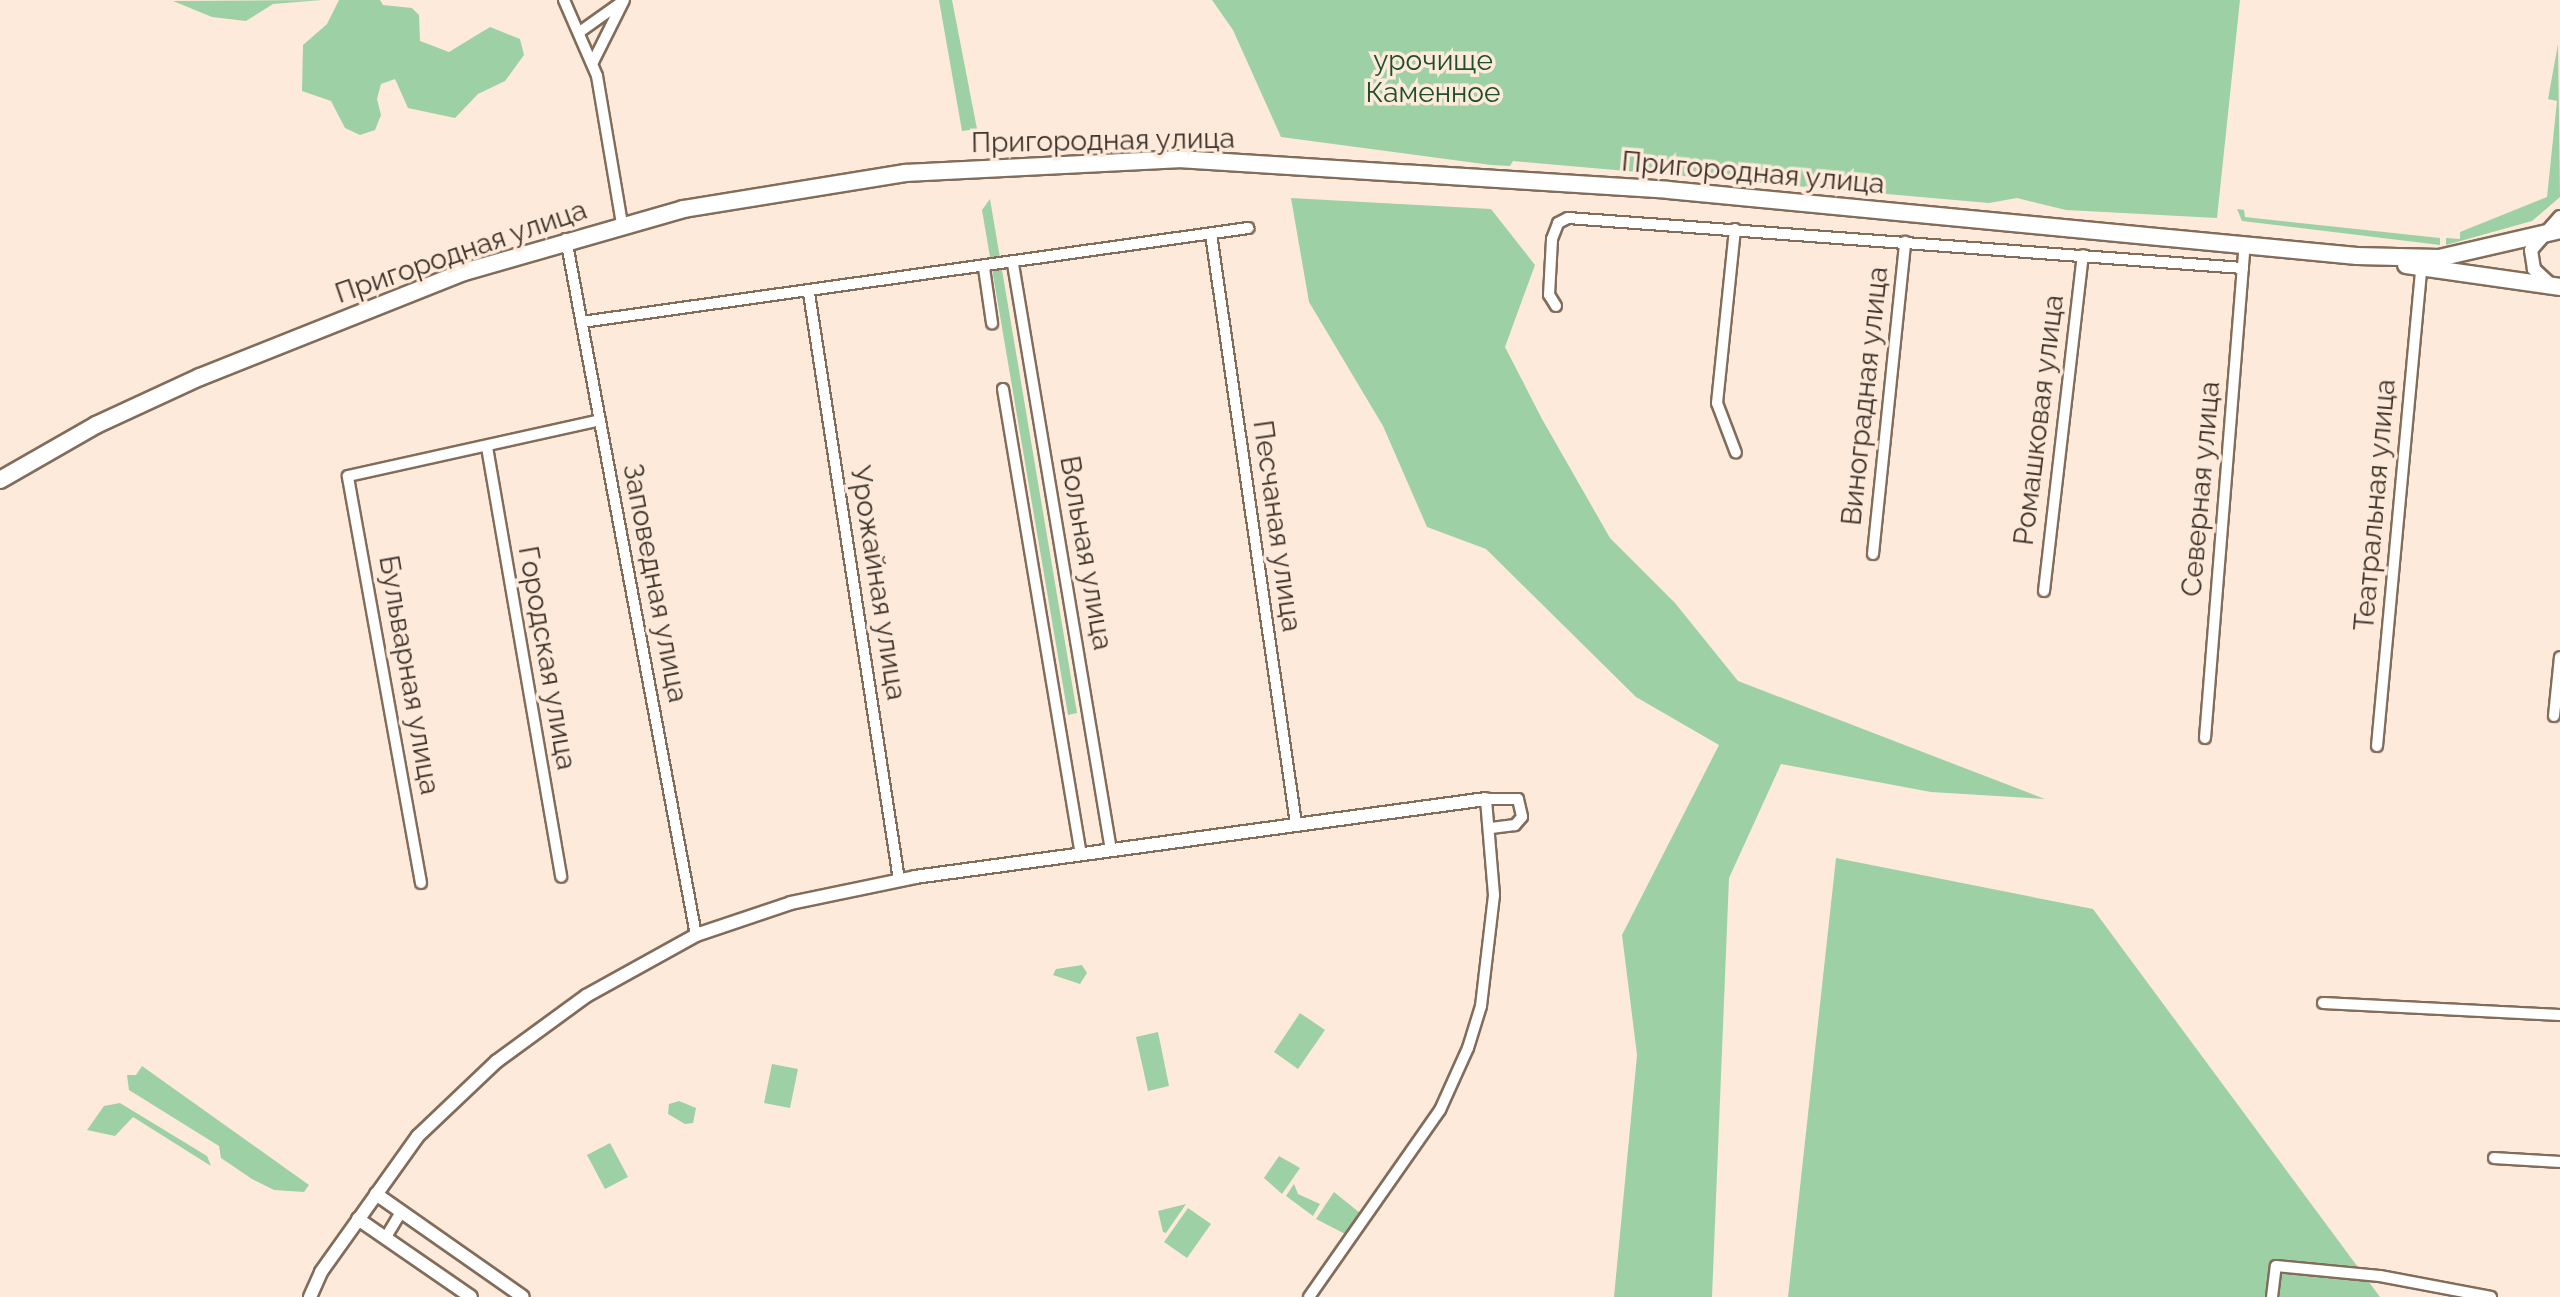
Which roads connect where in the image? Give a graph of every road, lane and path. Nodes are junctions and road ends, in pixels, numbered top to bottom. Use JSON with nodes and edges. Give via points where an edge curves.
{"nodes":[{"id":1,"x":564,"y":0,"type":"edge"},
{"id":2,"x":581,"y":31,"type":"junction"},
{"id":3,"x":593,"y":62,"type":"junction"},
{"id":4,"x":2560,"y":217,"type":"edge"},
{"id":5,"x":622,"y":224,"type":"junction"},
{"id":6,"x":1248,"y":228,"type":"dead end"},
{"id":7,"x":1735,"y":229,"type":"junction"},
{"id":8,"x":2553,"y":230,"type":"edge"},
{"id":9,"x":1211,"y":234,"type":"junction"},
{"id":10,"x":566,"y":239,"type":"junction"},
{"id":11,"x":1905,"y":242,"type":"junction"},
{"id":12,"x":2245,"y":245,"type":"junction"},
{"id":13,"x":2083,"y":255,"type":"junction"},
{"id":14,"x":2357,"y":256,"type":"junction"},
{"id":15,"x":1013,"y":264,"type":"junction"},
{"id":16,"x":984,"y":268,"type":"junction"},
{"id":17,"x":2243,"y":268,"type":"junction"},
{"id":18,"x":2421,"y":268,"type":"junction"},
{"id":19,"x":2556,"y":286,"type":"edge"},
{"id":20,"x":809,"y":293,"type":"junction"},
{"id":21,"x":1556,"y":306,"type":"dead end"},
{"id":22,"x":582,"y":322,"type":"junction"},
{"id":23,"x":992,"y":323,"type":"dead end"},
{"id":24,"x":1003,"y":389,"type":"dead end"},
{"id":25,"x":600,"y":420,"type":"junction"},
{"id":26,"x":487,"y":447,"type":"junction"},
{"id":27,"x":1736,"y":453,"type":"dead end"},
{"id":28,"x":0,"y":480,"type":"edge"},
{"id":29,"x":1873,"y":554,"type":"dead end"},
{"id":30,"x":2044,"y":591,"type":"dead end"},
{"id":31,"x":2560,"y":657,"type":"edge"},
{"id":32,"x":2554,"y":716,"type":"dead end"},
{"id":33,"x":2205,"y":738,"type":"dead end"},
{"id":34,"x":2377,"y":746,"type":"dead end"},
{"id":35,"x":1486,"y":799,"type":"junction"},
{"id":36,"x":1296,"y":824,"type":"junction"},
{"id":37,"x":1491,"y":828,"type":"junction"},
{"id":38,"x":1111,"y":850,"type":"junction"},
{"id":39,"x":1081,"y":854,"type":"junction"},
{"id":40,"x":561,"y":877,"type":"dead end"},
{"id":41,"x":899,"y":880,"type":"junction"},
{"id":42,"x":421,"y":883,"type":"dead end"},
{"id":43,"x":696,"y":935,"type":"junction"},
{"id":44,"x":2323,"y":1003,"type":"dead end"},
{"id":45,"x":2560,"y":1015,"type":"edge"},
{"id":46,"x":2494,"y":1158,"type":"dead end"},
{"id":47,"x":2560,"y":1162,"type":"edge"},
{"id":48,"x":376,"y":1194,"type":"junction"},
{"id":49,"x":401,"y":1212,"type":"junction"},
{"id":50,"x":358,"y":1219,"type":"junction"},
{"id":51,"x":386,"y":1237,"type":"junction"},
{"id":52,"x":310,"y":1297,"type":"edge"},
{"id":53,"x":471,"y":1297,"type":"edge"},
{"id":54,"x":523,"y":1297,"type":"edge"},
{"id":55,"x":1309,"y":1297,"type":"edge"},
{"id":56,"x":2272,"y":1297,"type":"edge"},
{"id":57,"x":2491,"y":1297,"type":"edge"}],
"edges":[{"from":1,"to":2,"type":"street"},
{"from":2,"to":3,"type":"street"},
{"from":2,"to":3,"type":"street","via":[[624,0]]},
{"from":3,"to":5,"type":"street"},
{"from":4,"to":8,"type":"street"},
{"from":5,"to":10,"type":"main road","name":"Пригородная улица"},
{"from":5,"to":12,"type":"main road","name":"Пригородная улица","via":[[876,177],[1178,159],[1544,182]]},
{"from":6,"to":9,"type":"street"},
{"from":7,"to":11,"type":"street","name":"Пригородная улица"},
{"from":7,"to":21,"type":"street","name":"Пригородная улица","via":[[1582,218],[1558,223],[1549,295]]},
{"from":7,"to":27,"type":"street","via":[[1717,403],[1718,418]]},
{"from":8,"to":14,"type":"main road","name":"Пригородная улица","via":[[2439,258]]},
{"from":8,"to":19,"type":"street","via":[[2531,250],[2530,260]]},
{"from":9,"to":15,"type":"street"},
{"from":9,"to":36,"type":"street","name":"Песчаная улица"},
{"from":10,"to":22,"type":"street","name":"Заповедная улица"},
{"from":10,"to":28,"type":"main road","name":"Пригородная улица","via":[[464,272],[200,377],[96,425]]},
{"from":11,"to":13,"type":"street","name":"Пригородная улица"},
{"from":11,"to":29,"type":"street","name":"Виноградная улица"},
{"from":12,"to":14,"type":"main road","name":"Пригородная улица"},
{"from":12,"to":17,"type":"street","name":"Северная улица"},
{"from":13,"to":17,"type":"street","name":"Пригородная улица"},
{"from":13,"to":30,"type":"street","name":"Ромашковая улица"},
{"from":14,"to":18,"type":"main road","name":"Пригородная улица"},
{"from":15,"to":16,"type":"street"},
{"from":15,"to":38,"type":"street","name":"Вольная улица"},
{"from":16,"to":20,"type":"street"},
{"from":16,"to":23,"type":"street"},
{"from":17,"to":33,"type":"street","name":"Северная улица"},
{"from":18,"to":19,"type":"main road","name":"Пригородная улица"},
{"from":18,"to":34,"type":"street","name":"Театральная улица"},
{"from":20,"to":22,"type":"street"},
{"from":20,"to":41,"type":"street","name":"Урожайная улица"},
{"from":22,"to":25,"type":"street","name":"Заповедная улица"},
{"from":24,"to":39,"type":"street","name":"Вольная улица"},
{"from":25,"to":26,"type":"street"},
{"from":25,"to":43,"type":"street","name":"Заповедная улица"},
{"from":26,"to":40,"type":"street","name":"Городская улица"},
{"from":26,"to":42,"type":"street","name":"Бульварная улица","via":[[348,476]]},
{"from":31,"to":32,"type":"street"},
{"from":35,"to":36,"type":"street"},
{"from":35,"to":37,"type":"street"},
{"from":35,"to":37,"type":"street","via":[[1518,799],[1523,808],[1515,825]]},
{"from":36,"to":38,"type":"street"},
{"from":37,"to":55,"type":"street","via":[[1490,949],[1468,1048],[1440,1110]]},
{"from":38,"to":39,"type":"street"},
{"from":39,"to":41,"type":"street"},
{"from":41,"to":43,"type":"street","via":[[791,903]]},
{"from":43,"to":48,"type":"street","via":[[586,996],[497,1061],[418,1136]]},
{"from":44,"to":45,"type":"street"},
{"from":46,"to":47,"type":"street"},
{"from":48,"to":49,"type":"street"},
{"from":48,"to":50,"type":"street"},
{"from":49,"to":51,"type":"street"},
{"from":49,"to":54,"type":"street"},
{"from":50,"to":51,"type":"street"},
{"from":50,"to":52,"type":"street"},
{"from":51,"to":53,"type":"street"},
{"from":56,"to":57,"type":"street","via":[[2276,1266],[2380,1276]]}]}
